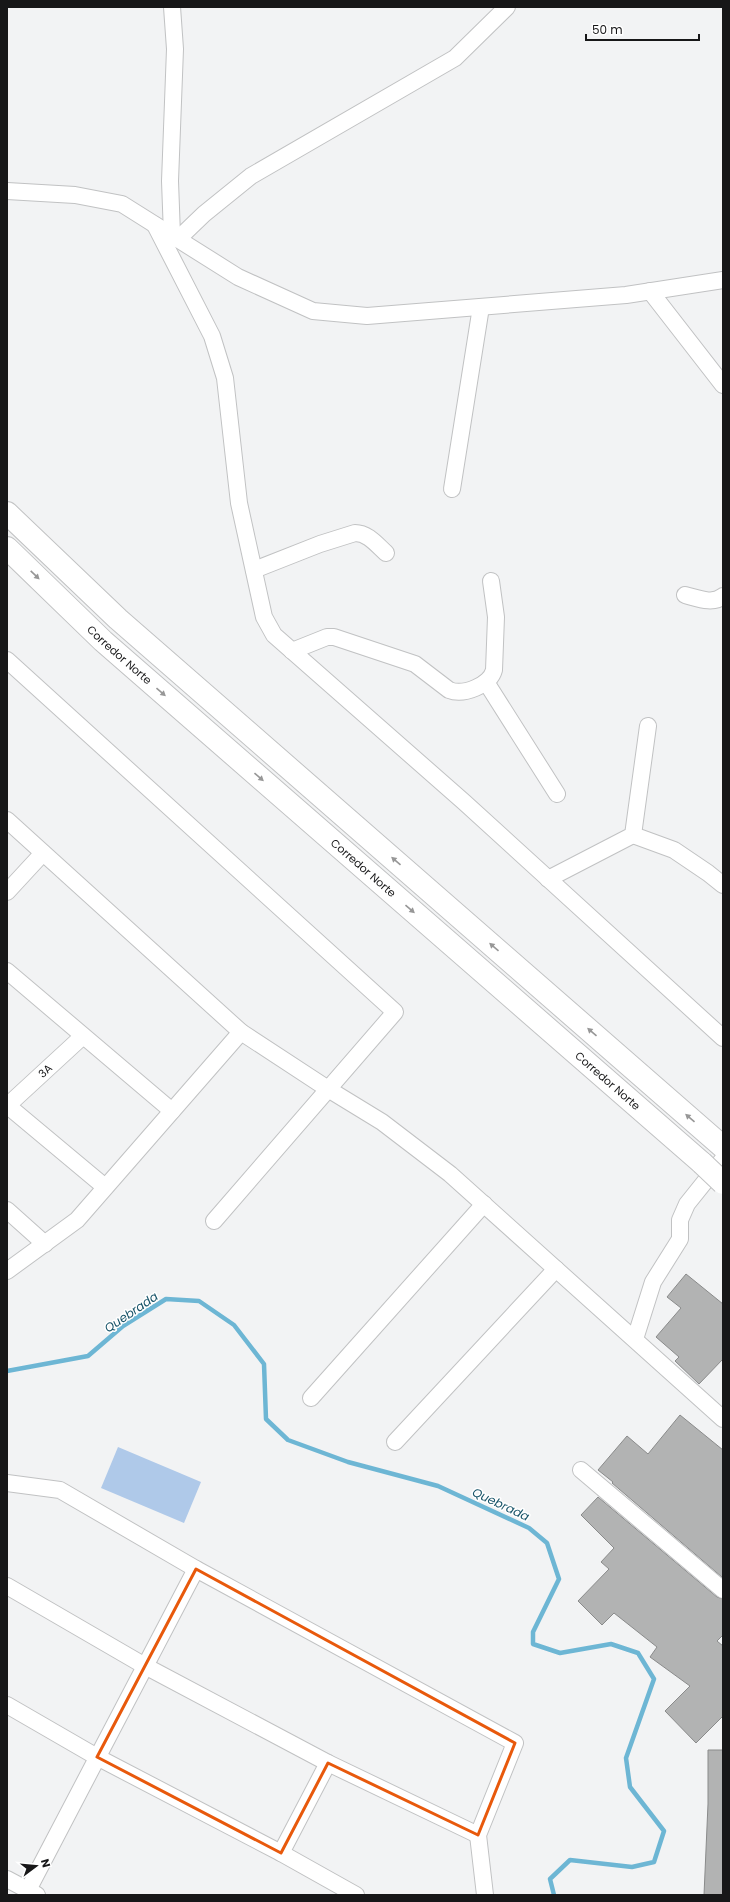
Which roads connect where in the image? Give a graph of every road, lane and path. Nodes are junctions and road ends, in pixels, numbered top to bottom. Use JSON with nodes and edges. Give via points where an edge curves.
{"nodes":[{"id":1,"x":172,"y":7,"type":"edge"},
{"id":2,"x":502,"y":9,"type":"edge"},
{"id":3,"x":7,"y":191,"type":"edge"},
{"id":4,"x":155,"y":225,"type":"junction"},
{"id":5,"x":175,"y":237,"type":"junction"},
{"id":6,"x":723,"y":280,"type":"edge"},
{"id":7,"x":650,"y":291,"type":"junction"},
{"id":8,"x":481,"y":307,"type":"junction"},
{"id":9,"x":723,"y":385,"type":"edge"},
{"id":10,"x":452,"y":489,"type":"dead end"},
{"id":11,"x":7,"y":513,"type":"edge"},
{"id":12,"x":7,"y":548,"type":"edge"},
{"id":13,"x":386,"y":553,"type":"dead end"},
{"id":14,"x":254,"y":570,"type":"junction"},
{"id":15,"x":491,"y":581,"type":"dead end"},
{"id":16,"x":685,"y":595,"type":"dead end"},
{"id":17,"x":723,"y":596,"type":"edge"},
{"id":18,"x":292,"y":651,"type":"junction"},
{"id":19,"x":7,"y":660,"type":"edge"},
{"id":20,"x":486,"y":682,"type":"junction"},
{"id":21,"x":648,"y":726,"type":"dead end"},
{"id":22,"x":557,"y":794,"type":"dead end"},
{"id":23,"x":7,"y":820,"type":"edge"},
{"id":24,"x":633,"y":835,"type":"junction"},
{"id":25,"x":43,"y":853,"type":"junction"},
{"id":26,"x":548,"y":878,"type":"junction"},
{"id":27,"x":723,"y":885,"type":"edge"},
{"id":28,"x":7,"y":892,"type":"edge"},
{"id":29,"x":7,"y":972,"type":"edge"},
{"id":30,"x":241,"y":1032,"type":"junction"},
{"id":31,"x":84,"y":1036,"type":"junction"},
{"id":32,"x":723,"y":1038,"type":"edge"},
{"id":33,"x":328,"y":1089,"type":"junction"},
{"id":34,"x":7,"y":1106,"type":"edge"},
{"id":35,"x":172,"y":1111,"type":"junction"},
{"id":36,"x":717,"y":1153,"type":"edge"},
{"id":37,"x":723,"y":1183,"type":"edge"},
{"id":38,"x":105,"y":1187,"type":"junction"},
{"id":39,"x":484,"y":1204,"type":"junction"},
{"id":40,"x":7,"y":1210,"type":"edge"},
{"id":41,"x":214,"y":1220,"type":"dead end"},
{"id":42,"x":45,"y":1244,"type":"junction"},
{"id":43,"x":556,"y":1269,"type":"junction"},
{"id":44,"x":7,"y":1271,"type":"edge"},
{"id":45,"x":635,"y":1339,"type":"junction"},
{"id":46,"x":311,"y":1398,"type":"dead end"},
{"id":47,"x":723,"y":1419,"type":"edge"},
{"id":48,"x":395,"y":1442,"type":"dead end"},
{"id":49,"x":581,"y":1470,"type":"dead end"},
{"id":50,"x":7,"y":1483,"type":"edge"},
{"id":51,"x":196,"y":1569,"type":"junction"},
{"id":52,"x":7,"y":1586,"type":"edge"},
{"id":53,"x":723,"y":1590,"type":"edge"},
{"id":54,"x":145,"y":1666,"type":"junction"},
{"id":55,"x":7,"y":1705,"type":"edge"},
{"id":56,"x":97,"y":1757,"type":"junction"},
{"id":57,"x":328,"y":1763,"type":"junction"},
{"id":58,"x":478,"y":1836,"type":"junction"},
{"id":59,"x":280,"y":1853,"type":"junction"},
{"id":60,"x":7,"y":1879,"type":"edge"},
{"id":61,"x":33,"y":1892,"type":"edge"},
{"id":62,"x":356,"y":1895,"type":"edge"},
{"id":63,"x":485,"y":1895,"type":"edge"}],
"edges":[{"from":1,"to":5,"type":"street","via":[[175,49],[170,181]]},
{"from":2,"to":5,"type":"street","via":[[455,58],[251,176]]},
{"from":3,"to":4,"type":"street","via":[[75,196],[122,204]]},
{"from":4,"to":5,"type":"street"},
{"from":4,"to":14,"type":"street","via":[[212,336],[225,378],[239,503]]},
{"from":5,"to":8,"type":"street","via":[[238,277],[313,311],[367,316]]},
{"from":6,"to":7,"type":"street"},
{"from":7,"to":8,"type":"street"},
{"from":7,"to":9,"type":"street"},
{"from":8,"to":10,"type":"street"},
{"from":36,"to":11,"type":"highway","name":"Corredor Norte","one_way":true,"via":[[118,619]]},
{"from":12,"to":36,"type":"highway","name":"Corredor Norte","one_way":true,"via":[[103,641]]},
{"from":13,"to":14,"type":"street","via":[[361,533],[320,544]]},
{"from":14,"to":18,"type":"street","via":[[264,617],[274,635]]},
{"from":15,"to":20,"type":"street","via":[[496,634],[494,670],[492,677]]},
{"from":16,"to":17,"type":"street","via":[[710,600],[718,600]]},
{"from":18,"to":20,"type":"street","via":[[327,637],[334,637],[415,664],[455,692],[462,692]]},
{"from":18,"to":26,"type":"street"},
{"from":19,"to":33,"type":"street","via":[[395,1012]]},
{"from":20,"to":22,"type":"street"},
{"from":21,"to":24,"type":"street"},
{"from":23,"to":25,"type":"street"},
{"from":24,"to":26,"type":"street"},
{"from":24,"to":27,"type":"street","via":[[674,850]]},
{"from":25,"to":28,"type":"street"},
{"from":25,"to":30,"type":"street"},
{"from":26,"to":32,"type":"street"},
{"from":29,"to":31,"type":"street"},
{"from":30,"to":33,"type":"street"},
{"from":30,"to":35,"type":"street"},
{"from":31,"to":34,"type":"street","name":"3A"},
{"from":31,"to":35,"type":"street"},
{"from":33,"to":39,"type":"street","via":[[382,1122],[450,1174]]},
{"from":33,"to":41,"type":"street"},
{"from":34,"to":38,"type":"street"},
{"from":35,"to":38,"type":"street"},
{"from":36,"to":37,"type":"highway","name":"Corredor Norte","bridge":true},
{"from":36,"to":45,"type":"street","via":[[687,1204],[680,1220],[680,1239],[653,1282]]},
{"from":38,"to":42,"type":"street","via":[[77,1220]]},
{"from":39,"to":43,"type":"street"},
{"from":39,"to":46,"type":"street"},
{"from":40,"to":42,"type":"street"},
{"from":42,"to":44,"type":"street"},
{"from":43,"to":45,"type":"street"},
{"from":43,"to":48,"type":"street"},
{"from":45,"to":47,"type":"street"},
{"from":49,"to":53,"type":"street"},
{"from":50,"to":51,"type":"street","via":[[60,1490]]},
{"from":51,"to":54,"type":"street"},
{"from":51,"to":58,"type":"street","via":[[515,1743]]},
{"from":52,"to":54,"type":"street"},
{"from":54,"to":56,"type":"street"},
{"from":54,"to":57,"type":"street"},
{"from":55,"to":56,"type":"street"},
{"from":56,"to":59,"type":"street"},
{"from":56,"to":61,"type":"street"},
{"from":57,"to":58,"type":"street"},
{"from":57,"to":59,"type":"street"},
{"from":58,"to":63,"type":"street"},
{"from":59,"to":62,"type":"street"},
{"from":60,"to":61,"type":"street"}]}
